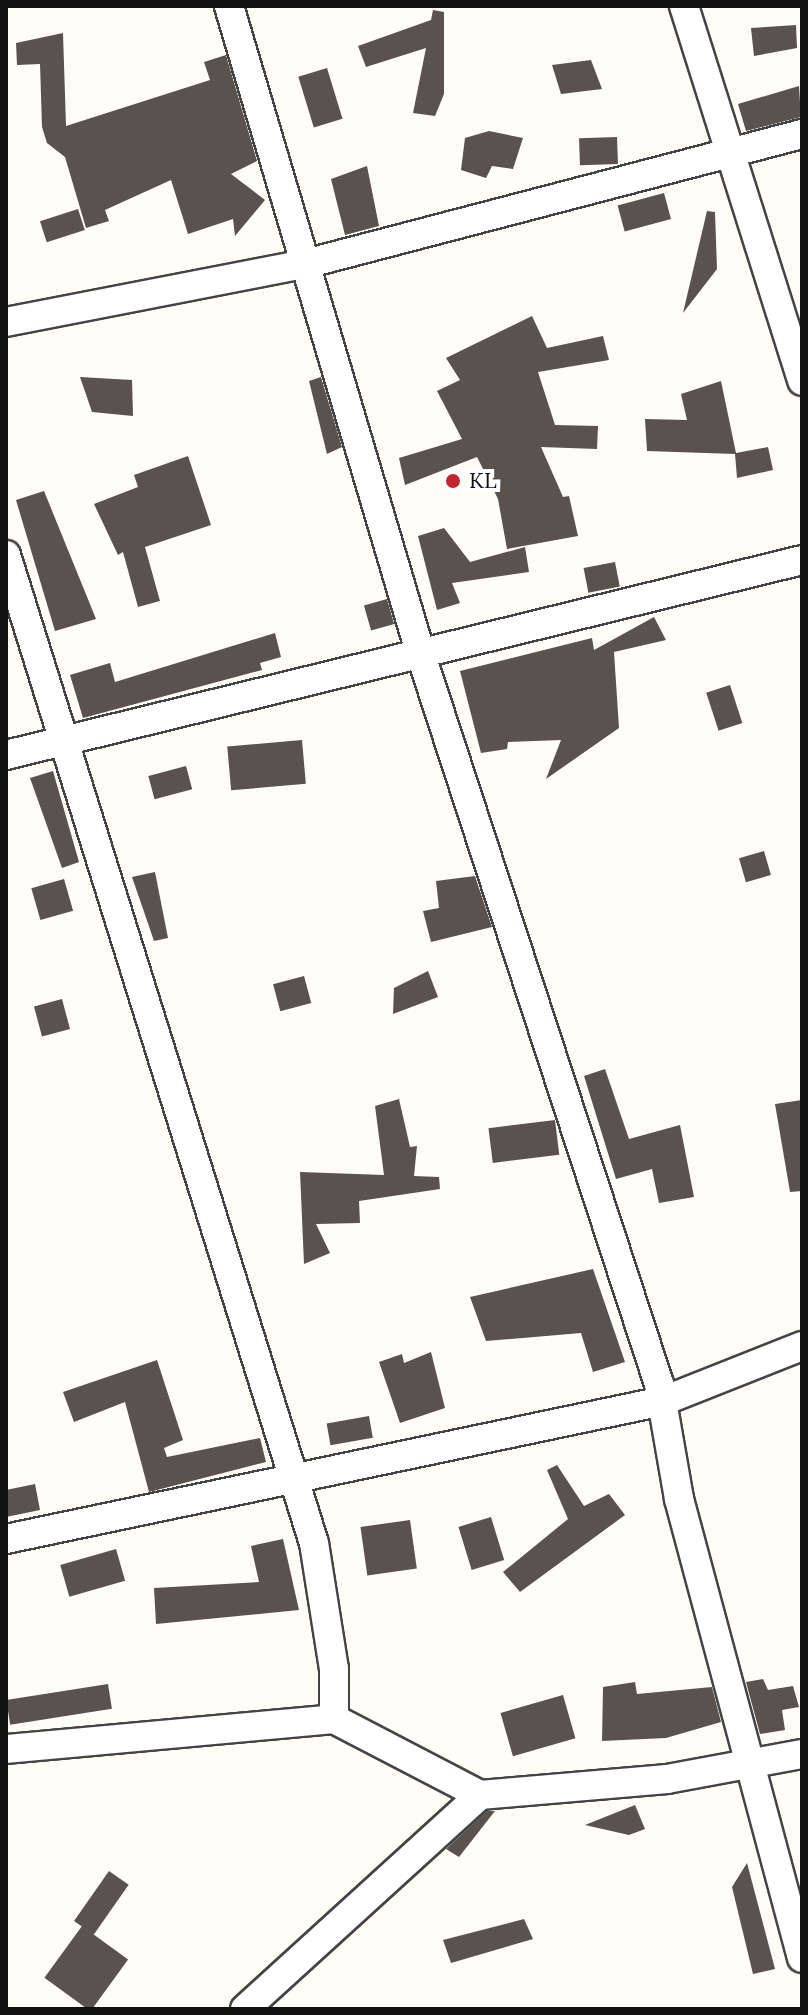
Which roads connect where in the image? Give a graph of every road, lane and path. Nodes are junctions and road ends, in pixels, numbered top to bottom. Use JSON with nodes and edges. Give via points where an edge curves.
{"nodes":[{"id":1,"x":229,"y":6,"type":"edge"},
{"id":2,"x":684,"y":6,"type":"edge"},
{"id":3,"x":802,"y":134,"type":"edge"},
{"id":4,"x":732,"y":153,"type":"junction"},
{"id":5,"x":305,"y":264,"type":"junction"},
{"id":6,"x":6,"y":322,"type":"edge"},
{"id":7,"x":802,"y":381,"type":"edge"},
{"id":8,"x":6,"y":555,"type":"edge"},
{"id":9,"x":802,"y":560,"type":"edge"},
{"id":10,"x":421,"y":655,"type":"junction"},
{"id":11,"x":64,"y":741,"type":"junction"},
{"id":12,"x":6,"y":755,"type":"edge"},
{"id":13,"x":802,"y":1346,"type":"edge"},
{"id":14,"x":663,"y":1401,"type":"junction"},
{"id":15,"x":295,"y":1474,"type":"junction"},
{"id":16,"x":6,"y":1539,"type":"edge"},
{"id":17,"x":334,"y":1719,"type":"junction"},
{"id":18,"x":6,"y":1749,"type":"edge"},
{"id":19,"x":802,"y":1754,"type":"edge"},
{"id":20,"x":747,"y":1765,"type":"junction"},
{"id":21,"x":480,"y":1795,"type":"junction"},
{"id":22,"x":802,"y":1958,"type":"edge"},
{"id":23,"x":245,"y":2009,"type":"edge"}],
"edges":[{"from":1,"to":5,"type":"street"},
{"from":2,"to":4,"type":"street"},
{"from":3,"to":4,"type":"street"},
{"from":4,"to":5,"type":"street"},
{"from":4,"to":7,"type":"street"},
{"from":5,"to":6,"type":"street"},
{"from":5,"to":10,"type":"street"},
{"from":8,"to":11,"type":"street"},
{"from":9,"to":10,"type":"street"},
{"from":10,"to":11,"type":"street"},
{"from":10,"to":14,"type":"street"},
{"from":11,"to":12,"type":"street"},
{"from":11,"to":15,"type":"street"},
{"from":13,"to":14,"type":"street"},
{"from":14,"to":15,"type":"street"},
{"from":14,"to":20,"type":"street","via":[[679,1499]]},
{"from":15,"to":16,"type":"street"},
{"from":15,"to":17,"type":"street","via":[[317,1559],[334,1669]]},
{"from":17,"to":18,"type":"street"},
{"from":17,"to":21,"type":"street"},
{"from":19,"to":20,"type":"street"},
{"from":20,"to":21,"type":"street"},
{"from":20,"to":22,"type":"street"},
{"from":21,"to":23,"type":"street"}]}
